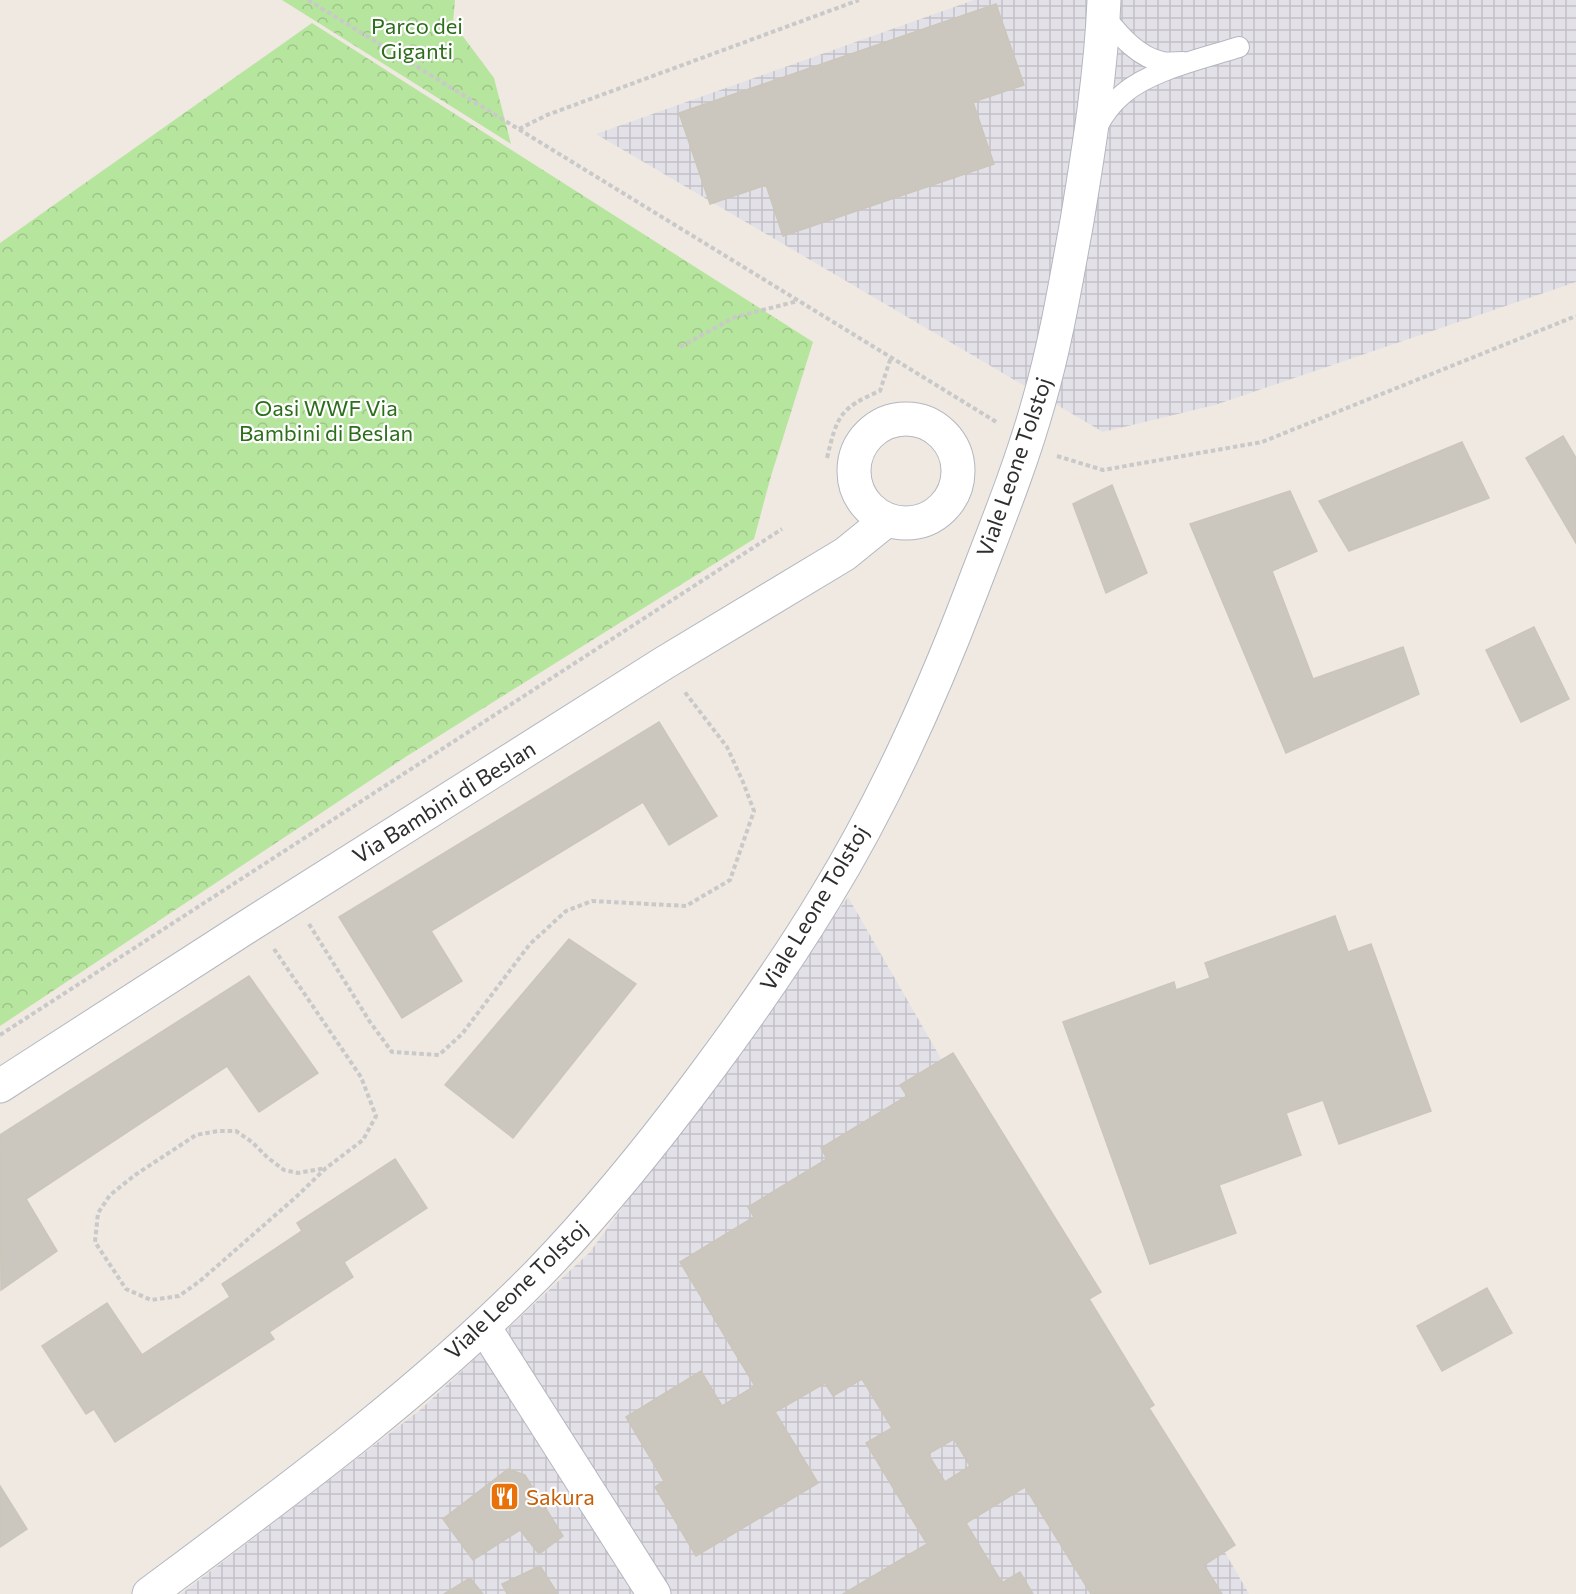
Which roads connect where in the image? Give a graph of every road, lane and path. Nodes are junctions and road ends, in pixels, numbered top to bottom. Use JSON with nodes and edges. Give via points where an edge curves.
{"nodes":[{"id":1,"x":308,"y":0,"type":"edge"},
{"id":2,"x":859,"y":0,"type":"edge"},
{"id":3,"x":1104,"y":8,"type":"edge"},
{"id":4,"x":1239,"y":47,"type":"dead end"},
{"id":5,"x":1188,"y":62,"type":"junction"},
{"id":6,"x":519,"y":129,"type":"junction"},
{"id":7,"x":1090,"y":138,"type":"junction"},
{"id":8,"x":798,"y":301,"type":"junction"},
{"id":9,"x":1576,"y":316,"type":"edge"},
{"id":10,"x":680,"y":347,"type":"dead end"},
{"id":11,"x":891,"y":357,"type":"junction"},
{"id":12,"x":1027,"y":441,"type":"junction"},
{"id":13,"x":827,"y":458,"type":"dead end"},
{"id":14,"x":887,"y":520,"type":"dead end"},
{"id":15,"x":782,"y":529,"type":"dead end"},
{"id":16,"x":664,"y":663,"type":"junction"},
{"id":17,"x":291,"y":898,"type":"junction"},
{"id":18,"x":255,"y":921,"type":"junction"},
{"id":19,"x":0,"y":1035,"type":"edge"},
{"id":20,"x":0,"y":1086,"type":"edge"},
{"id":21,"x":326,"y":1168,"type":"junction"},
{"id":22,"x":484,"y":1327,"type":"junction"},
{"id":23,"x":149,"y":1594,"type":"edge"},
{"id":24,"x":654,"y":1594,"type":"edge"}],
"edges":[{"from":1,"to":6,"type":"path"},
{"from":2,"to":6,"type":"path","via":[[547,115]]},
{"from":3,"to":5,"type":"lane","via":[[1119,34],[1146,56],[1163,62]]},
{"from":3,"to":7,"type":"street","name":"Viale Leone Tolstoj"},
{"from":4,"to":5,"type":"lane"},
{"from":5,"to":7,"type":"lane","via":[[1124,93],[1107,110]]},
{"from":6,"to":8,"type":"path"},
{"from":7,"to":12,"type":"street","name":"Viale Leone Tolstoj","via":[[1062,307]]},
{"from":8,"to":10,"type":"path","via":[[735,317]]},
{"from":8,"to":11,"type":"path"},
{"from":9,"to":12,"type":"path","via":[[1262,442],[1103,470],[1062,458]]},
{"from":11,"to":12,"type":"path"},
{"from":11,"to":13,"type":"path","via":[[880,391],[855,401],[836,423]]},
{"from":12,"to":22,"type":"street","name":"Viale Leone Tolstoj","via":[[929,694],[826,897],[752,1010],[660,1134],[567,1244]]},
{"from":14,"to":16,"type":"street","name":"Via Bambini di Beslan","via":[[844,555]]},
{"from":15,"to":19,"type":"path"},
{"from":16,"to":17,"type":"street","name":"Via Bambini di Beslan"},
{"from":16,"to":17,"type":"path","via":[[727,747],[754,811],[730,880],[686,906],[592,901],[566,911],[530,944],[462,1034],[439,1055],[392,1052]]},
{"from":17,"to":18,"type":"street","name":"Via Bambini di Beslan"},
{"from":18,"to":20,"type":"street","name":"Via Bambini di Beslan"},
{"from":18,"to":21,"type":"path","via":[[361,1077],[376,1116],[363,1140]]},
{"from":21,"to":21,"type":"path","via":[[179,1296],[151,1300],[126,1289],[95,1242],[98,1213],[111,1195],[196,1136],[236,1131],[284,1170],[298,1173]]},
{"from":22,"to":23,"type":"street","name":"Viale Leone Tolstoj","via":[[312,1472]]},
{"from":22,"to":24,"type":"street"}]}
